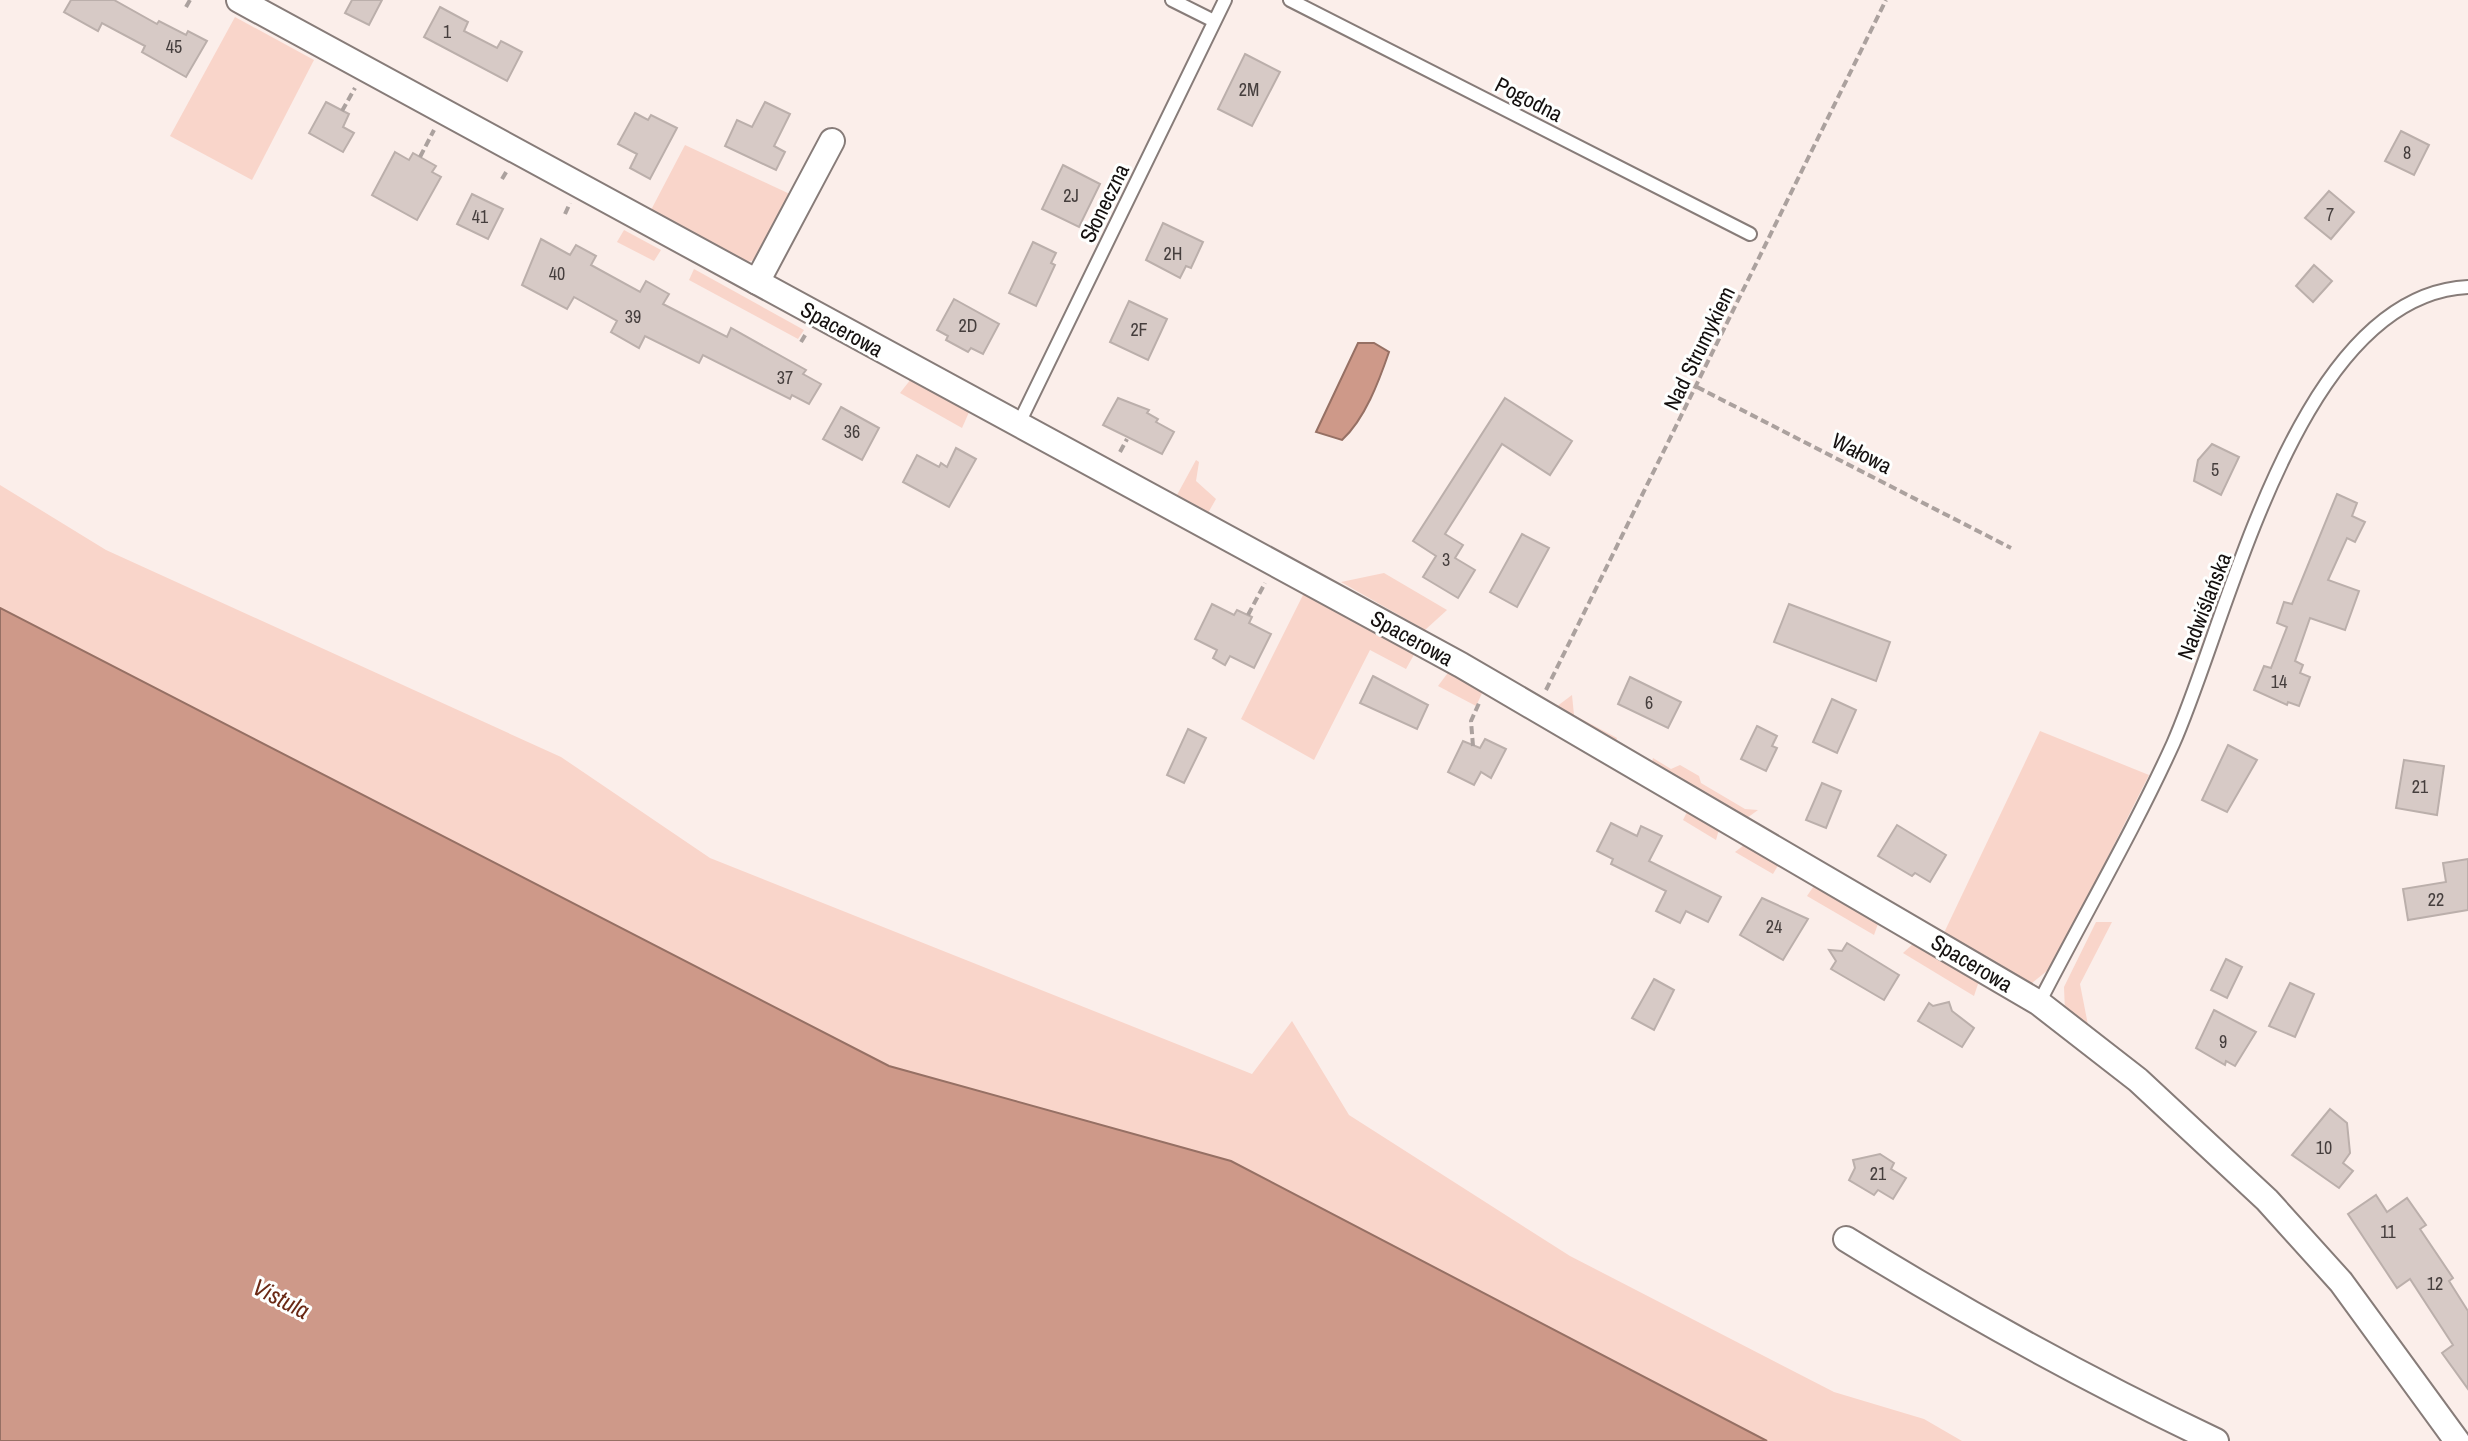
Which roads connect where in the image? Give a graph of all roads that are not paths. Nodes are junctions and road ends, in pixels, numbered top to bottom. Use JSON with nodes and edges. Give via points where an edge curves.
{"nodes":[{"id":1,"x":239,"y":0,"type":"edge"},
{"id":2,"x":1172,"y":0,"type":"edge"},
{"id":3,"x":1225,"y":0,"type":"edge"},
{"id":4,"x":1290,"y":0,"type":"edge"},
{"id":5,"x":1214,"y":21,"type":"junction"},
{"id":6,"x":832,"y":141,"type":"dead end"},
{"id":7,"x":1750,"y":234,"type":"dead end"},
{"id":8,"x":757,"y":282,"type":"junction"},
{"id":9,"x":2468,"y":287,"type":"edge"},
{"id":10,"x":1019,"y":423,"type":"junction"},
{"id":11,"x":2039,"y":1003,"type":"junction"},
{"id":12,"x":1846,"y":1239,"type":"dead end"},
{"id":13,"x":2216,"y":1441,"type":"edge"},
{"id":14,"x":2457,"y":1441,"type":"edge"}],
"edges":[{"from":1,"to":8,"type":"street","name":"Spacerowa"},
{"from":2,"to":5,"type":"lane"},
{"from":3,"to":5,"type":"lane","name":"Słoneczna"},
{"from":4,"to":7,"type":"lane","name":"Pogodna"},
{"from":5,"to":10,"type":"lane","name":"Słoneczna"},
{"from":6,"to":8,"type":"street"},
{"from":8,"to":10,"type":"street","name":"Spacerowa"},
{"from":9,"to":11,"type":"lane","name":"Nadwiślańska","via":[[2429,294],[2395,310],[2329,375],[2291,443],[2173,743]]},
{"from":10,"to":11,"type":"street","name":"Spacerowa","via":[[1490,681]]},
{"from":11,"to":14,"type":"street","name":"Spacerowa","via":[[2138,1080],[2267,1200],[2341,1282]]},
{"from":12,"to":13,"type":"street","via":[[1940,1297]]}]}
